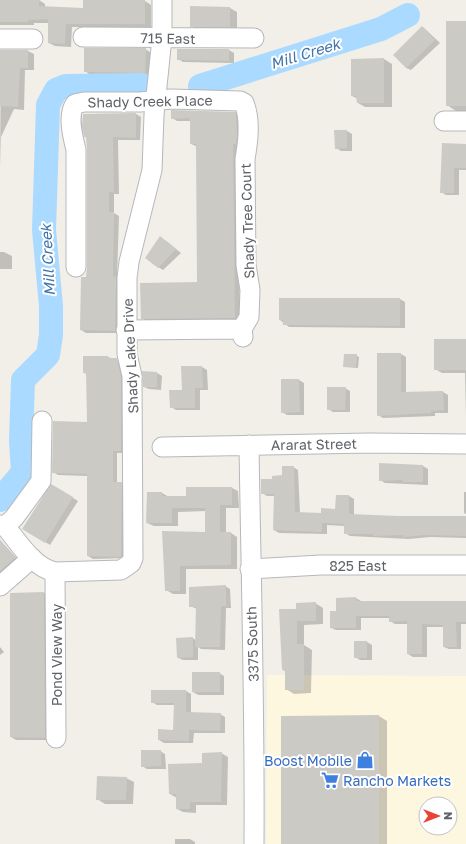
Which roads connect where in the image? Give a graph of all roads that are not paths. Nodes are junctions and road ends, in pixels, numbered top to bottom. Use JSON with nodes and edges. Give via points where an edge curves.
{"nodes":[{"id":1,"x":162,"y":0,"type":"edge"},
{"id":2,"x":83,"y":37,"type":"dead end"},
{"id":3,"x":162,"y":38,"type":"junction"},
{"id":4,"x":254,"y":38,"type":"dead end"},
{"id":5,"x":0,"y":39,"type":"edge"},
{"id":6,"x":33,"y":39,"type":"dead end"},
{"id":7,"x":155,"y":100,"type":"junction"},
{"id":8,"x":244,"y":103,"type":"joint"},
{"id":9,"x":444,"y":121,"type":"dead end"},
{"id":10,"x":466,"y":121,"type":"edge"},
{"id":11,"x":76,"y":267,"type":"dead end"},
{"id":12,"x":126,"y":330,"type":"junction"},
{"id":13,"x":42,"y":421,"type":"dead end"},
{"id":14,"x":466,"y":444,"type":"edge"},
{"id":15,"x":250,"y":445,"type":"junction"},
{"id":16,"x":162,"y":447,"type":"dead end"},
{"id":17,"x":2,"y":525,"type":"edge"},
{"id":18,"x":32,"y":558,"type":"junction"},
{"id":19,"x":466,"y":565,"type":"edge"},
{"id":20,"x":250,"y":569,"type":"junction"},
{"id":21,"x":56,"y":572,"type":"junction"},
{"id":22,"x":0,"y":586,"type":"edge"},
{"id":23,"x":56,"y":738,"type":"dead end"},
{"id":24,"x":254,"y":844,"type":"edge"}],
"edges":[{"from":1,"to":3,"type":"street","name":"Shady Lake Drive"},
{"from":2,"to":3,"type":"street","name":"715 East"},
{"from":3,"to":4,"type":"street","name":"715 East"},
{"from":3,"to":7,"type":"street","name":"Shady Lake Drive"},
{"from":5,"to":6,"type":"street"},
{"from":7,"to":8,"type":"street","name":"Shady Creek Place","via":[[235,100]]},
{"from":7,"to":11,"type":"street","name":"Shady Creek Place","via":[[84,102],[75,104],[73,108],[72,135],[76,150]]},
{"from":7,"to":12,"type":"street","name":"Shady Lake Drive","via":[[152,170],[128,262]]},
{"from":8,"to":12,"type":"street","name":"Shady Tree Court","via":[[248,142],[245,159],[246,265],[250,290],[249,317],[243,333]]},
{"from":9,"to":10,"type":"street"},
{"from":12,"to":21,"type":"street","name":"Shady Lake Drive","via":[[127,354],[132,376],[133,558],[131,563],[121,570]]},
{"from":13,"to":17,"type":"street","via":[[42,481],[14,518]]},
{"from":14,"to":15,"type":"street","name":"Ararat Street"},
{"from":15,"to":16,"type":"street","name":"Ararat Street"},
{"from":15,"to":20,"type":"street","name":"3375 South"},
{"from":17,"to":18,"type":"street","name":"Shady Lake Drive"},
{"from":18,"to":21,"type":"street","name":"Shady Lake Drive","via":[[48,571]]},
{"from":18,"to":22,"type":"street"},
{"from":19,"to":20,"type":"street","name":"825 East","via":[[321,565]]},
{"from":20,"to":24,"type":"street","name":"3375 South","via":[[255,733]]},
{"from":21,"to":23,"type":"street","name":"Pond View Way"}]}
